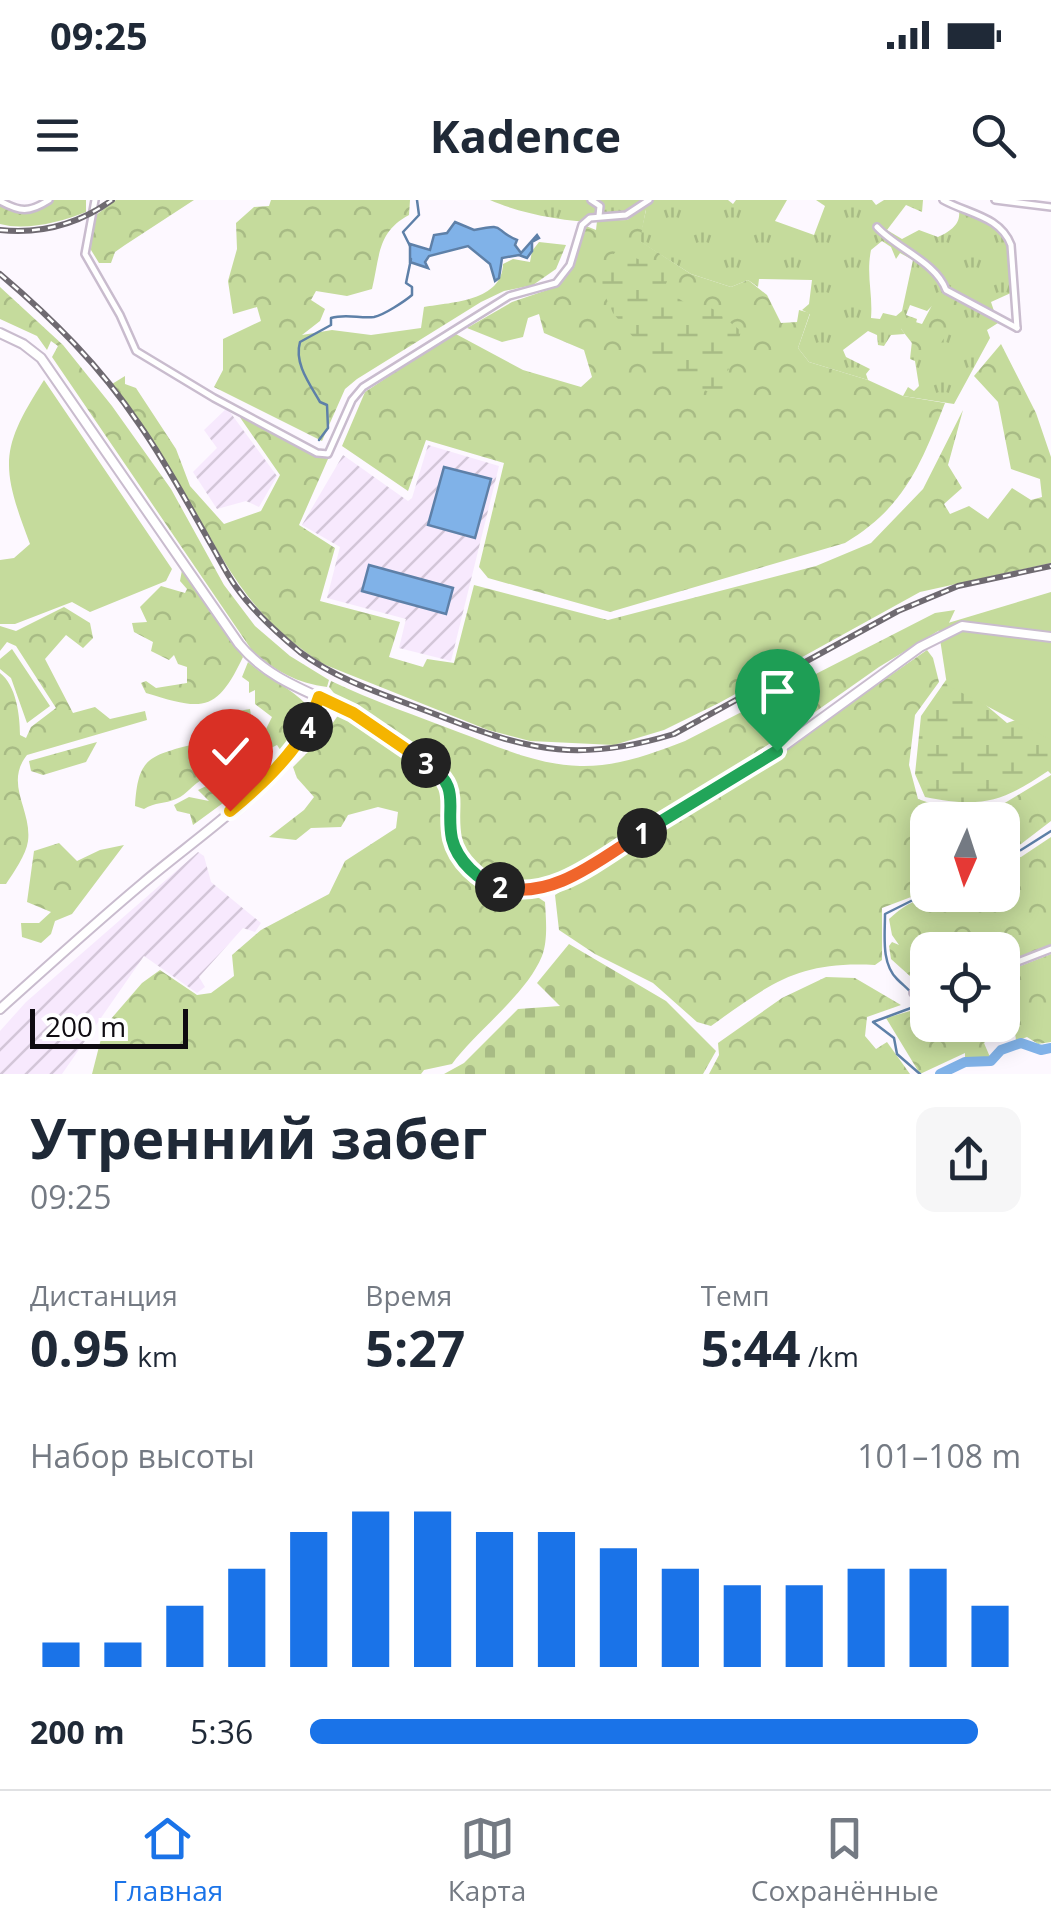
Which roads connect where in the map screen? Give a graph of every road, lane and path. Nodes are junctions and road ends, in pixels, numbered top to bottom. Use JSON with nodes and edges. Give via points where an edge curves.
{"nodes":[{"id":1,"x":49,"y":200,"type":"edge"},
{"id":2,"x":96,"y":200,"type":"edge"},
{"id":3,"x":591,"y":200,"type":"edge"},
{"id":4,"x":649,"y":200,"type":"edge"},
{"id":5,"x":943,"y":200,"type":"edge"},
{"id":6,"x":995,"y":200,"type":"edge"},
{"id":7,"x":0,"y":201,"type":"edge"},
{"id":8,"x":953,"y":202,"type":"edge"},
{"id":9,"x":1051,"y":208,"type":"edge"},
{"id":10,"x":599,"y":216,"type":"junction"},
{"id":11,"x":877,"y":226,"type":"dead end"},
{"id":12,"x":0,"y":333,"type":"edge"},
{"id":13,"x":1051,"y":637,"type":"edge"},
{"id":14,"x":319,"y":697,"type":"junction"},
{"id":15,"x":1051,"y":949,"type":"edge"},
{"id":16,"x":1020,"y":961,"type":"edge"},
{"id":17,"x":0,"y":1010,"type":"edge"}],
"edges":[{"from":1,"to":7,"type":"street","via":[[20,211]]},
{"from":2,"to":10,"type":"street","via":[[85,254],[136,351],[318,454],[328,454],[363,386],[510,296],[556,283],[570,265],[582,226]]},
{"from":3,"to":10,"type":"street","via":[[600,206]]},
{"from":4,"to":10,"type":"street","via":[[626,215]]},
{"from":5,"to":8,"type":"street"},
{"from":6,"to":9,"type":"street"},
{"from":8,"to":11,"type":"street","via":[[1007,234],[1016,328],[946,290],[940,275]]},
{"from":12,"to":14,"type":"main road","via":[[46,365],[256,664]]},
{"from":13,"to":14,"type":"main road","via":[[962,626],[920,646],[777,751],[583,870],[550,886],[515,891],[487,884],[464,862],[452,839],[450,788],[437,770]]},
{"from":14,"to":17,"type":"main road","via":[[307,729],[264,782]]},
{"from":15,"to":16,"type":"street"}]}
